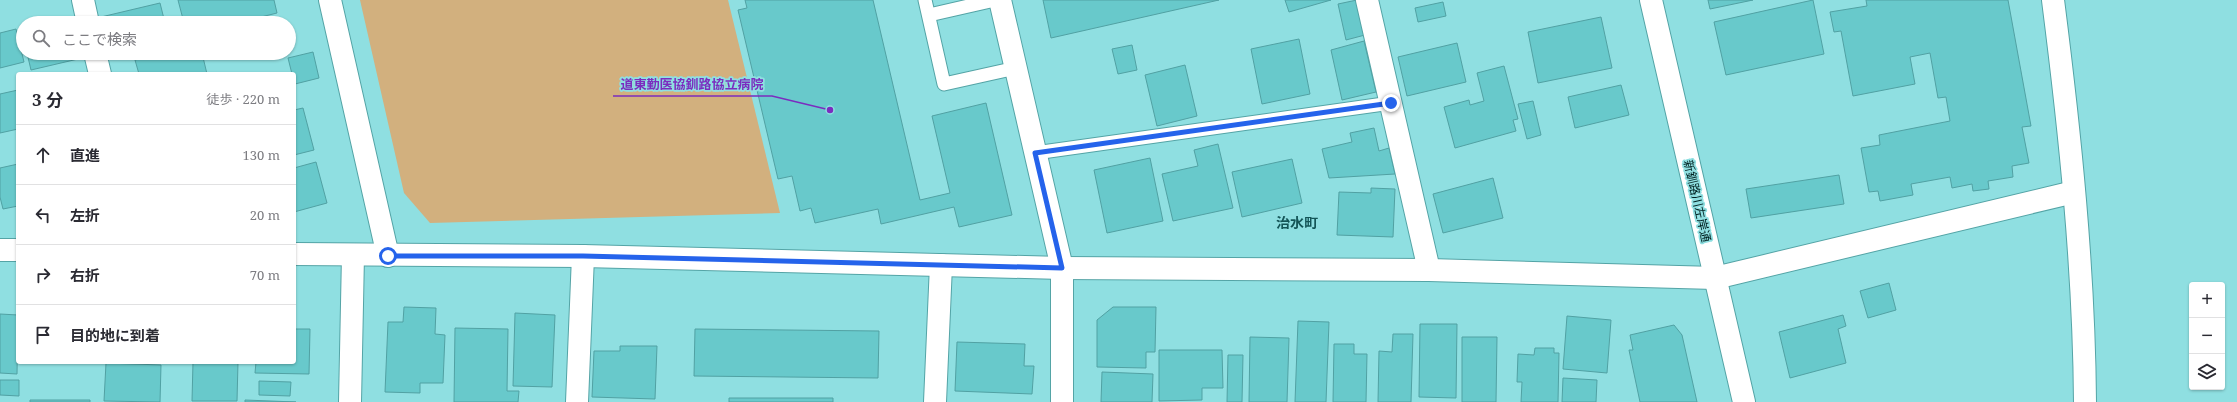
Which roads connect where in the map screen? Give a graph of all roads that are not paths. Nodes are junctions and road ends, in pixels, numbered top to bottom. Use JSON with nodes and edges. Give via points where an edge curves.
{"nodes":[{"id":1,"x":83,"y":0,"type":"edge"},
{"id":2,"x":330,"y":0,"type":"edge"},
{"id":3,"x":925,"y":0,"type":"edge"},
{"id":4,"x":995,"y":0,"type":"edge"},
{"id":5,"x":1000,"y":0,"type":"edge"},
{"id":6,"x":1367,"y":0,"type":"edge"},
{"id":7,"x":1651,"y":0,"type":"edge"},
{"id":8,"x":2053,"y":0,"type":"edge"},
{"id":9,"x":929,"y":15,"type":"junction"},
{"id":10,"x":86,"y":16,"type":"edge"},
{"id":11,"x":97,"y":60,"type":"edge"},
{"id":12,"x":1016,"y":68,"type":"junction"},
{"id":13,"x":100,"y":72,"type":"edge"},
{"id":14,"x":1391,"y":103,"type":"junction"},
{"id":15,"x":1035,"y":153,"type":"junction"},
{"id":16,"x":2074,"y":192,"type":"junction"},
{"id":17,"x":0,"y":250,"type":"edge"},
{"id":18,"x":16,"y":250,"type":"edge"},
{"id":19,"x":296,"y":254,"type":"edge"},
{"id":20,"x":353,"y":255,"type":"junction"},
{"id":21,"x":388,"y":256,"type":"junction"},
{"id":22,"x":583,"y":256,"type":"junction"},
{"id":23,"x":941,"y":265,"type":"junction"},
{"id":24,"x":1062,"y":268,"type":"junction"},
{"id":25,"x":1429,"y":270,"type":"junction"},
{"id":26,"x":1715,"y":278,"type":"junction"},
{"id":27,"x":350,"y":402,"type":"edge"},
{"id":28,"x":577,"y":402,"type":"edge"},
{"id":29,"x":935,"y":402,"type":"edge"},
{"id":30,"x":1062,"y":402,"type":"edge"},
{"id":31,"x":1744,"y":402,"type":"edge"},
{"id":32,"x":2085,"y":402,"type":"edge"}],
"edges":[{"from":1,"to":10,"type":"street"},
{"from":2,"to":21,"type":"street"},
{"from":3,"to":9,"type":"lane"},
{"from":4,"to":9,"type":"lane"},
{"from":5,"to":12,"type":"street"},
{"from":6,"to":14,"type":"street"},
{"from":7,"to":26,"type":"street","name":"新釧路川左岸通"},
{"from":8,"to":16,"type":"street"},
{"from":9,"to":12,"type":"lane","via":[[944,84]]},
{"from":11,"to":13,"type":"street"},
{"from":12,"to":15,"type":"street"},
{"from":14,"to":15,"type":"lane"},
{"from":14,"to":25,"type":"street"},
{"from":15,"to":24,"type":"street"},
{"from":16,"to":26,"type":"street"},
{"from":16,"to":32,"type":"street","via":[[2084,340]]},
{"from":17,"to":18,"type":"street"},
{"from":19,"to":20,"type":"street"},
{"from":20,"to":21,"type":"street"},
{"from":20,"to":27,"type":"street"},
{"from":21,"to":22,"type":"street"},
{"from":22,"to":23,"type":"street"},
{"from":22,"to":28,"type":"street"},
{"from":23,"to":24,"type":"street"},
{"from":23,"to":29,"type":"street"},
{"from":24,"to":25,"type":"street"},
{"from":24,"to":30,"type":"street"},
{"from":25,"to":26,"type":"street"},
{"from":26,"to":31,"type":"street","name":"新釧路川左岸通"}]}
